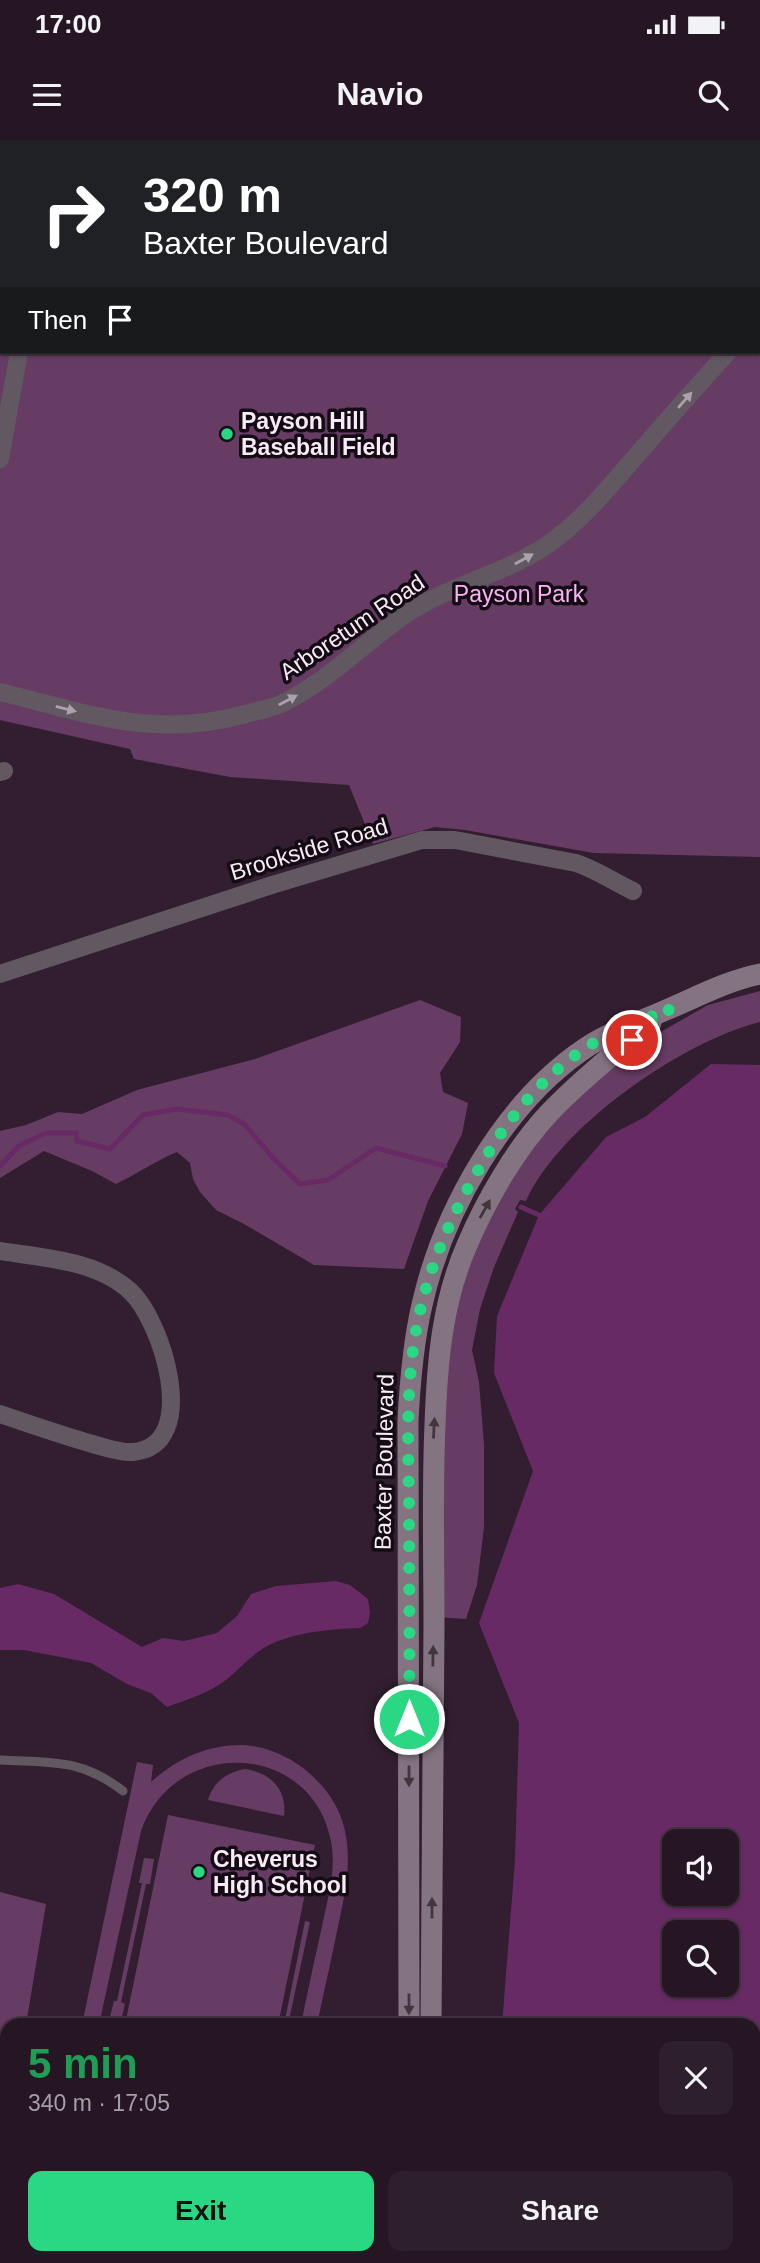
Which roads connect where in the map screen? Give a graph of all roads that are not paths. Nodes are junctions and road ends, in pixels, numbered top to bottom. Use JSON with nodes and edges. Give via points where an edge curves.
{"nodes":[{"id":1,"x":19,"y":354,"type":"edge"},
{"id":2,"x":726,"y":354,"type":"edge"},
{"id":3,"x":0,"y":458,"type":"edge"},
{"id":4,"x":0,"y":692,"type":"edge"},
{"id":5,"x":634,"y":891,"type":"dead end"},
{"id":6,"x":0,"y":974,"type":"edge"},
{"id":7,"x":760,"y":974,"type":"edge"},
{"id":8,"x":670,"y":1009,"type":"junction"},
{"id":9,"x":0,"y":1251,"type":"edge"},
{"id":10,"x":0,"y":1414,"type":"edge"},
{"id":11,"x":0,"y":1760,"type":"edge"},
{"id":12,"x":123,"y":1791,"type":"dead end"},
{"id":13,"x":409,"y":2018,"type":"edge"},
{"id":14,"x":431,"y":2018,"type":"edge"}],
"edges":[{"from":1,"to":3,"type":"street"},
{"from":4,"to":2,"type":"street","name":"Arboretum Road","one_way":true,"via":[[96,716],[166,726],[230,719],[283,704],[411,611],[549,544],[594,504]]},
{"from":5,"to":6,"type":"street","name":"Brookside Road","via":[[576,863],[455,840],[422,840]]},
{"from":7,"to":8,"type":"street","name":"Baxter Boulevard","via":[[719,986]]},
{"from":8,"to":13,"type":"street","name":"Baxter Boulevard","one_way":true,"via":[[587,1047],[537,1087],[492,1145],[469,1185],[436,1256],[422,1302],[408,1421]]},
{"from":14,"to":8,"type":"street","name":"Baxter Boulevard","one_way":true,"via":[[434,1446],[439,1354],[450,1294],[481,1215],[529,1138],[581,1082]]},
{"from":9,"to":10,"type":"street","via":[[95,1269],[131,1292],[162,1345],[170,1418],[163,1436],[150,1447],[132,1452]]},
{"from":11,"to":12,"type":"lane","via":[[78,1766],[102,1775]]}]}
